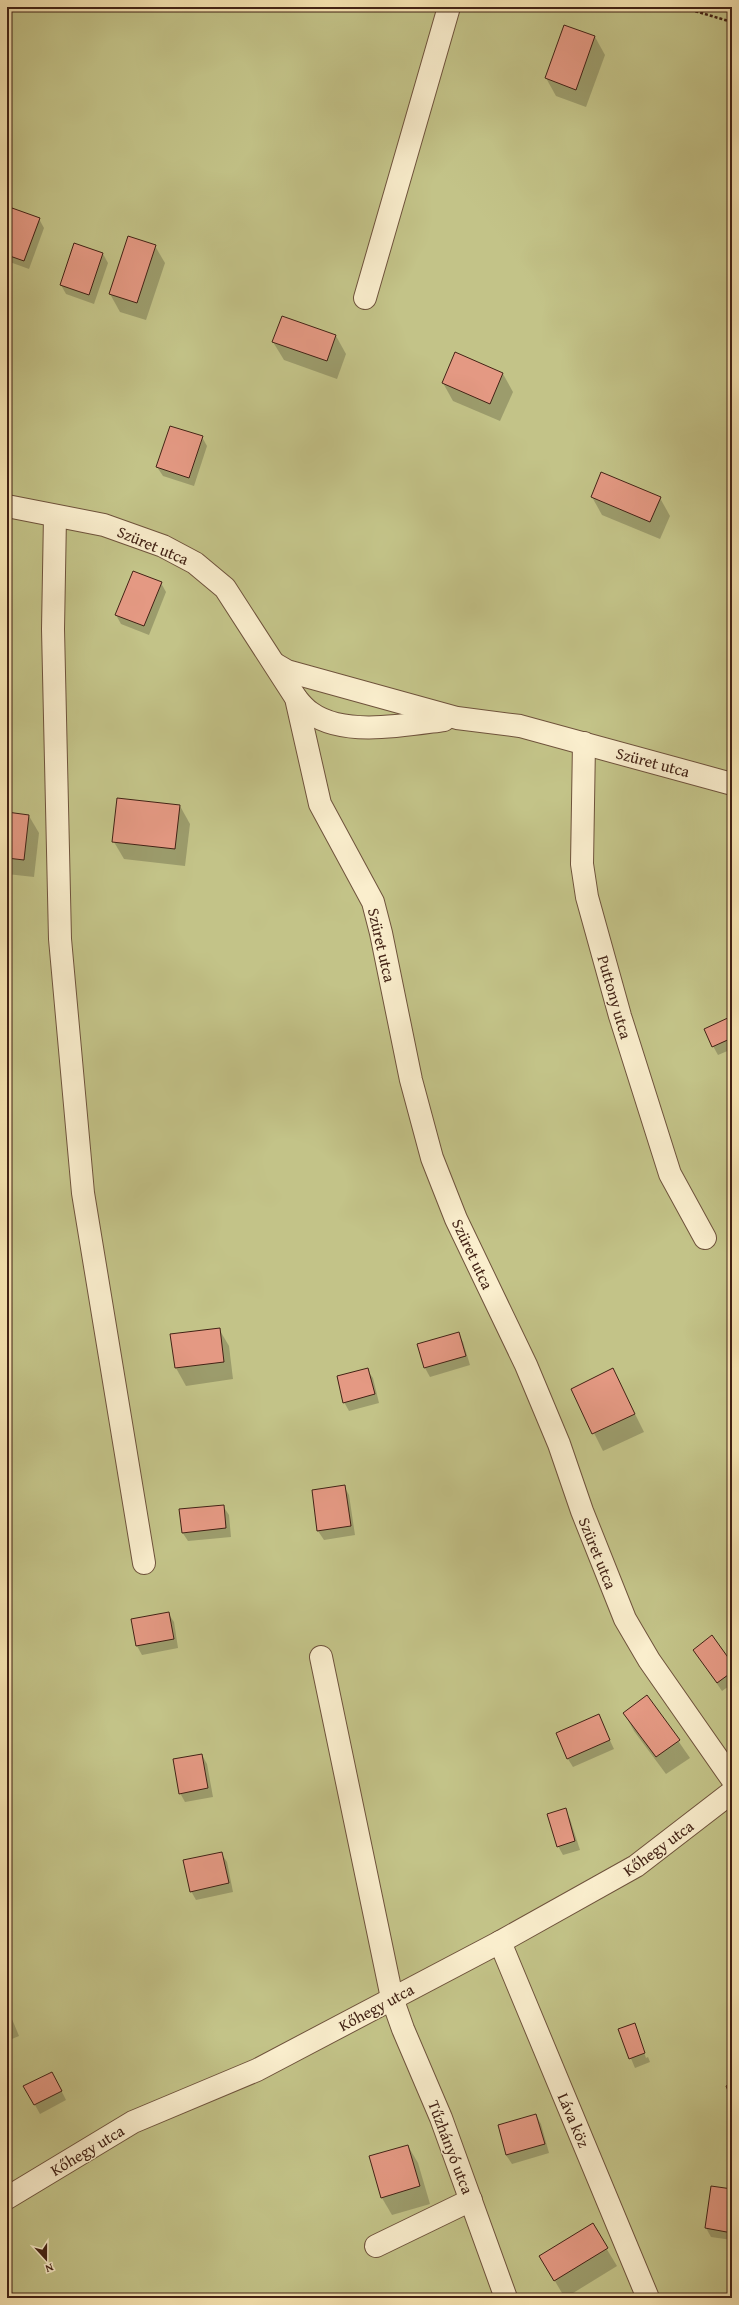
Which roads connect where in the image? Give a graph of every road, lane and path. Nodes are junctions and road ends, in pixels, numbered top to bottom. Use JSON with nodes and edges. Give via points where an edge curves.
{"nodes":[{"id":1,"x":449,"y":7,"type":"edge"},
{"id":2,"x":681,"y":7,"type":"edge"},
{"id":3,"x":732,"y":22,"type":"edge"},
{"id":4,"x":365,"y":298,"type":"dead end"},
{"id":5,"x":7,"y":506,"type":"edge"},
{"id":6,"x":55,"y":516,"type":"junction"},
{"id":7,"x":274,"y":664,"type":"junction"},
{"id":8,"x":296,"y":698,"type":"junction"},
{"id":9,"x":457,"y":718,"type":"junction"},
{"id":10,"x":584,"y":743,"type":"junction"},
{"id":11,"x":732,"y":784,"type":"edge"},
{"id":12,"x":705,"y":1238,"type":"dead end"},
{"id":13,"x":144,"y":1563,"type":"dead end"},
{"id":14,"x":321,"y":1657,"type":"dead end"},
{"id":15,"x":732,"y":1779,"type":"edge"},
{"id":16,"x":732,"y":1792,"type":"edge"},
{"id":17,"x":500,"y":1942,"type":"junction"},
{"id":18,"x":392,"y":1998,"type":"junction"},
{"id":19,"x":7,"y":2198,"type":"edge"},
{"id":20,"x":471,"y":2200,"type":"junction"},
{"id":21,"x":376,"y":2246,"type":"dead end"},
{"id":22,"x":506,"y":2298,"type":"edge"},
{"id":23,"x":648,"y":2298,"type":"edge"}],
"edges":[{"from":1,"to":4,"type":"street"},
{"from":2,"to":3,"type":"path"},
{"from":5,"to":6,"type":"street","name":"Szüret utca"},
{"from":6,"to":7,"type":"street","name":"Szüret utca","via":[[104,525],[129,533],[163,546],[195,563],[225,588]]},
{"from":6,"to":13,"type":"street","via":[[53,629],[60,939],[83,1193]]},
{"from":7,"to":8,"type":"street","name":"Szüret utca"},
{"from":7,"to":9,"type":"street","name":"Szüret utca","via":[[287,672]]},
{"from":8,"to":9,"type":"street","name":"Szüret utca","via":[[312,714],[338,725],[380,728]]},
{"from":8,"to":15,"type":"street","name":"Szüret utca","via":[[320,804],[373,902],[426,1137],[456,1219],[526,1365],[559,1444],[582,1511],[625,1619],[649,1660]]},
{"from":9,"to":10,"type":"street","name":"Szüret utca","via":[[520,726]]},
{"from":10,"to":11,"type":"street","name":"Szüret utca"},
{"from":10,"to":12,"type":"street","name":"Puttony utca","via":[[582,864],[587,897],[620,1016],[670,1174]]},
{"from":14,"to":18,"type":"street","name":"Tűzhányó utca"},
{"from":16,"to":17,"type":"street","name":"Kőhegy utca","via":[[636,1866]]},
{"from":17,"to":18,"type":"street","name":"Kőhegy utca"},
{"from":17,"to":23,"type":"street","name":"Láva köz"},
{"from":18,"to":19,"type":"street","name":"Kőhegy utca","via":[[257,2070],[133,2122]]},
{"from":18,"to":20,"type":"street","name":"Tűzhányó utca"},
{"from":20,"to":21,"type":"street"},
{"from":20,"to":22,"type":"street","name":"Tűzhányó utca"}]}
